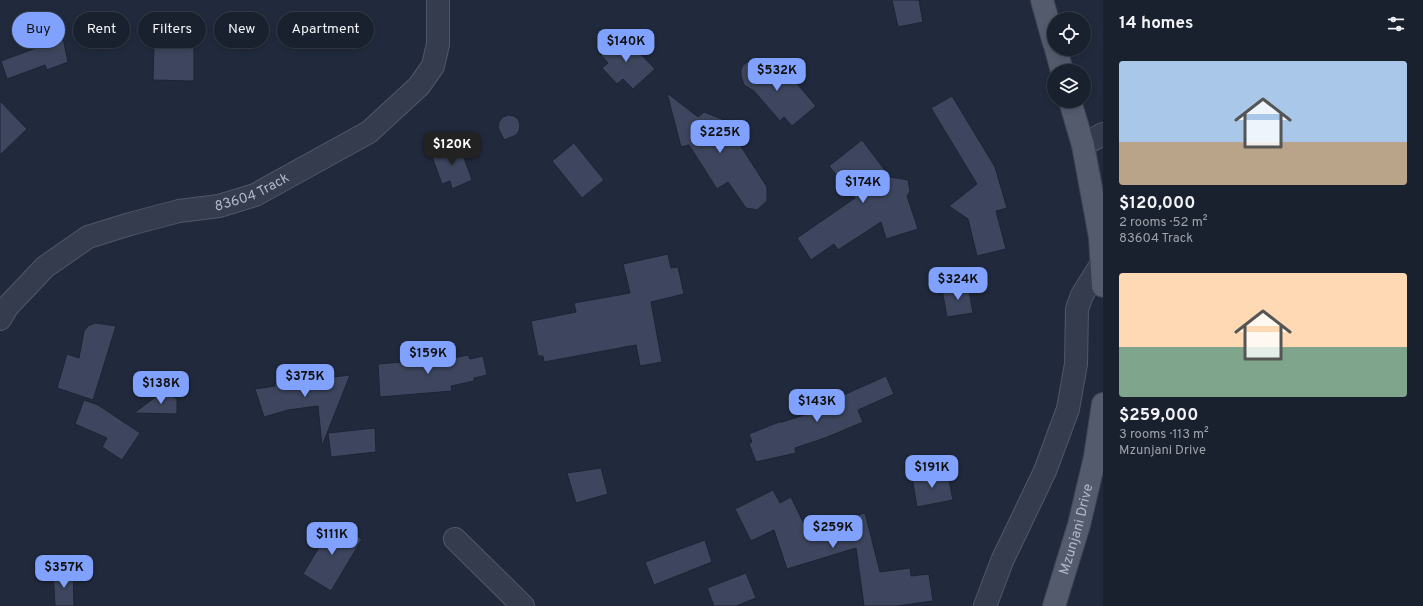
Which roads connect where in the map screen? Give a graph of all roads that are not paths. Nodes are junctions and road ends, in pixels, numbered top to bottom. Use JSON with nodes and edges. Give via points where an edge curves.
{"nodes":[{"id":1,"x":438,"y":0,"type":"edge"},
{"id":2,"x":1042,"y":0,"type":"edge"},
{"id":3,"x":1047,"y":18,"type":"edge"},
{"id":4,"x":1072,"y":108,"type":"edge"},
{"id":5,"x":1103,"y":134,"type":"edge"},
{"id":6,"x":1083,"y":146,"type":"junction"},
{"id":7,"x":1102,"y":263,"type":"junction"},
{"id":8,"x":1103,"y":286,"type":"edge"},
{"id":9,"x":0,"y":319,"type":"edge"},
{"id":10,"x":1103,"y":404,"type":"edge"},
{"id":11,"x":455,"y":539,"type":"dead end"},
{"id":12,"x":523,"y":606,"type":"edge"},
{"id":13,"x":985,"y":606,"type":"edge"},
{"id":14,"x":1054,"y":606,"type":"edge"}],
"edges":[{"from":1,"to":9,"type":"street","name":"83604 Track","via":[[438,44],[433,66],[420,86],[369,132],[256,196],[219,206],[179,211],[88,237],[45,268],[8,306]]},
{"from":2,"to":3,"type":"main road"},
{"from":4,"to":6,"type":"main road"},
{"from":5,"to":6,"type":"street"},
{"from":6,"to":7,"type":"main road","via":[[1100,237]]},
{"from":7,"to":8,"type":"main road"},
{"from":7,"to":13,"type":"street","via":[[1076,309],[1076,364],[1068,409],[1045,471],[1002,561]]},
{"from":10,"to":14,"type":"main road","name":"Mzunjani Drive","via":[[1095,457],[1081,518]]},
{"from":11,"to":12,"type":"street"}]}
